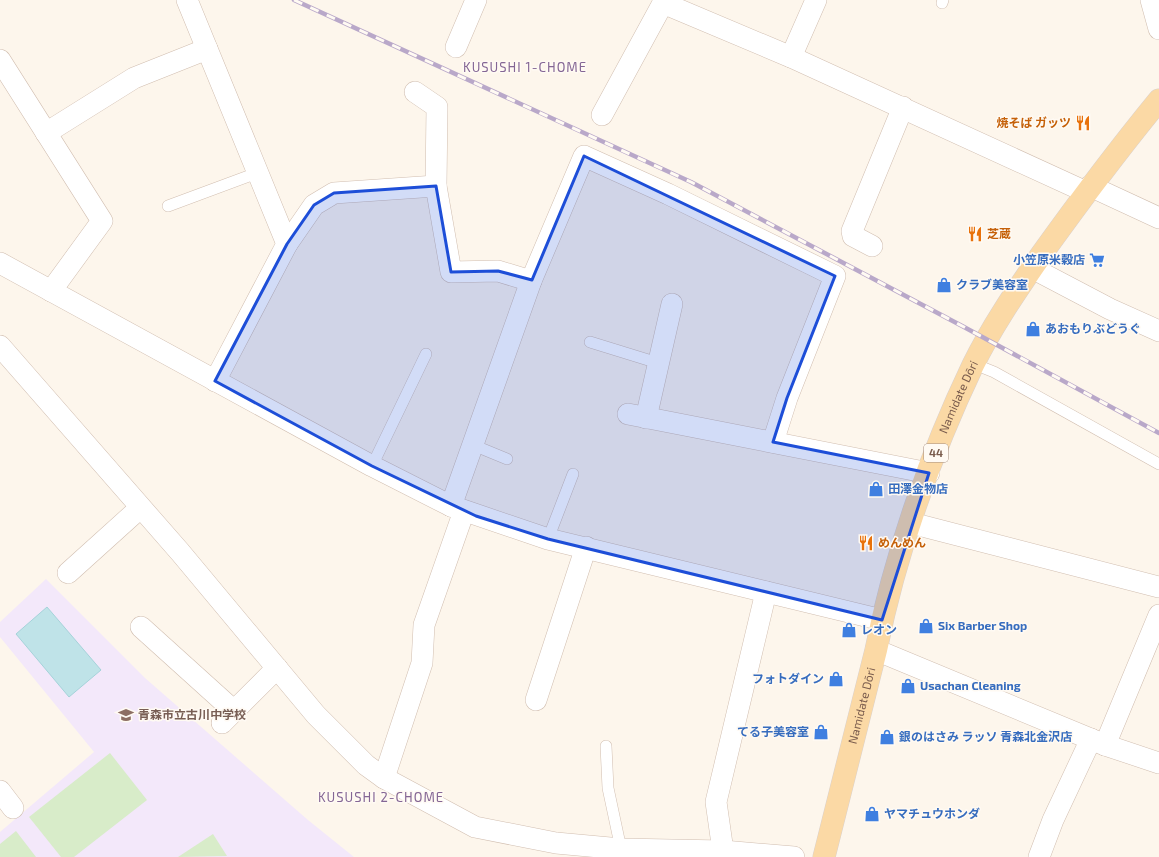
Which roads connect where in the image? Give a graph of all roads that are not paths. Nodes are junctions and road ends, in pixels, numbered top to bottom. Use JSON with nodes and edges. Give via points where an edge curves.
{"nodes":[{"id":1,"x":187,"y":0,"type":"edge"},
{"id":2,"x":476,"y":0,"type":"edge"},
{"id":3,"x":816,"y":0,"type":"edge"},
{"id":4,"x":1151,"y":0,"type":"edge"},
{"id":5,"x":663,"y":1,"type":"edge"},
{"id":6,"x":1159,"y":30,"type":"edge"},
{"id":7,"x":456,"y":47,"type":"dead end"},
{"id":8,"x":207,"y":49,"type":"junction"},
{"id":9,"x":791,"y":57,"type":"junction"},
{"id":10,"x":0,"y":60,"type":"edge"},
{"id":11,"x":415,"y":92,"type":"dead end"},
{"id":12,"x":1159,"y":100,"type":"edge"},
{"id":13,"x":903,"y":107,"type":"junction"},
{"id":14,"x":602,"y":115,"type":"dead end"},
{"id":15,"x":46,"y":133,"type":"junction"},
{"id":16,"x":257,"y":173,"type":"junction"},
{"id":17,"x":436,"y":186,"type":"junction"},
{"id":18,"x":1088,"y":189,"type":"junction"},
{"id":19,"x":168,"y":206,"type":"dead end"},
{"id":20,"x":1159,"y":218,"type":"edge"},
{"id":21,"x":286,"y":244,"type":"junction"},
{"id":22,"x":872,"y":246,"type":"dead end"},
{"id":23,"x":0,"y":263,"type":"edge"},
{"id":24,"x":1032,"y":268,"type":"junction"},
{"id":25,"x":531,"y":281,"type":"junction"},
{"id":26,"x":52,"y":291,"type":"junction"},
{"id":27,"x":672,"y":304,"type":"dead end"},
{"id":28,"x":1159,"y":331,"type":"edge"},
{"id":29,"x":590,"y":342,"type":"dead end"},
{"id":30,"x":0,"y":346,"type":"edge"},
{"id":31,"x":426,"y":354,"type":"dead end"},
{"id":32,"x":658,"y":364,"type":"junction"},
{"id":33,"x":974,"y":364,"type":"junction"},
{"id":34,"x":215,"y":381,"type":"junction"},
{"id":35,"x":773,"y":442,"type":"junction"},
{"id":36,"x":473,"y":445,"type":"junction"},
{"id":37,"x":507,"y":458,"type":"dead end"},
{"id":38,"x":1159,"y":464,"type":"edge"},
{"id":39,"x":372,"y":466,"type":"junction"},
{"id":40,"x":929,"y":473,"type":"junction"},
{"id":41,"x":574,"y":474,"type":"dead end"},
{"id":42,"x":140,"y":508,"type":"junction"},
{"id":43,"x":458,"y":508,"type":"junction"},
{"id":44,"x":911,"y":523,"type":"junction"},
{"id":45,"x":548,"y":540,"type":"junction"},
{"id":46,"x":586,"y":547,"type":"junction"},
{"id":47,"x":68,"y":573,"type":"dead end"},
{"id":48,"x":1159,"y":587,"type":"edge"},
{"id":49,"x":766,"y":592,"type":"junction"},
{"id":50,"x":1159,"y":615,"type":"edge"},
{"id":51,"x":882,"y":620,"type":"junction"},
{"id":52,"x":141,"y":627,"type":"dead end"},
{"id":53,"x":876,"y":650,"type":"junction"},
{"id":54,"x":277,"y":668,"type":"junction"},
{"id":55,"x":536,"y":700,"type":"dead end"},
{"id":56,"x":1098,"y":742,"type":"junction"},
{"id":57,"x":606,"y":746,"type":"dead end"},
{"id":58,"x":1159,"y":763,"type":"edge"},
{"id":59,"x":384,"y":778,"type":"junction"},
{"id":60,"x":0,"y":791,"type":"edge"},
{"id":61,"x":13,"y":808,"type":"dead end"},
{"id":62,"x":620,"y":848,"type":"junction"},
{"id":63,"x":556,"y":850,"type":"edge"},
{"id":64,"x":723,"y":854,"type":"edge"},
{"id":65,"x":794,"y":857,"type":"edge"},
{"id":66,"x":824,"y":857,"type":"edge"},
{"id":67,"x":1039,"y":857,"type":"edge"}],
"edges":[{"from":1,"to":8,"type":"street"},
{"from":2,"to":7,"type":"street"},
{"from":3,"to":9,"type":"street"},
{"from":4,"to":6,"type":"street"},
{"from":5,"to":9,"type":"street"},
{"from":5,"to":14,"type":"street"},
{"from":8,"to":15,"type":"street","via":[[134,78]]},
{"from":8,"to":16,"type":"street"},
{"from":9,"to":13,"type":"street"},
{"from":10,"to":15,"type":"street"},
{"from":11,"to":17,"type":"street","via":[[437,107]]},
{"from":12,"to":18,"type":"main road","name":"Namidate Dōri","number":"44"},
{"from":13,"to":18,"type":"street"},
{"from":13,"to":22,"type":"street","via":[[852,231],[853,236]]},
{"from":15,"to":26,"type":"street","via":[[102,221]]},
{"from":16,"to":19,"type":"lane"},
{"from":16,"to":21,"type":"street"},
{"from":17,"to":21,"type":"street","via":[[334,193],[314,205]]},
{"from":17,"to":25,"type":"street","via":[[451,272],[498,270]]},
{"from":18,"to":20,"type":"street"},
{"from":18,"to":24,"type":"main road","name":"Namidate Dōri","number":"44"},
{"from":21,"to":34,"type":"street"},
{"from":23,"to":26,"type":"street"},
{"from":24,"to":28,"type":"street"},
{"from":24,"to":33,"type":"main road","name":"Namidate Dōri","number":"44"},
{"from":25,"to":35,"type":"street","via":[[584,156],[835,276],[787,398]]},
{"from":25,"to":36,"type":"street"},
{"from":26,"to":34,"type":"street"},
{"from":27,"to":32,"type":"street"},
{"from":29,"to":32,"type":"lane"},
{"from":30,"to":42,"type":"street"},
{"from":31,"to":39,"type":"lane"},
{"from":32,"to":35,"type":"street","via":[[637,416]]},
{"from":33,"to":38,"type":"lane","via":[[994,372]]},
{"from":33,"to":40,"type":"main road","name":"Namidate Dōri","number":"44"},
{"from":34,"to":39,"type":"street"},
{"from":35,"to":40,"type":"street"},
{"from":36,"to":37,"type":"lane"},
{"from":36,"to":43,"type":"street"},
{"from":39,"to":43,"type":"street"},
{"from":40,"to":44,"type":"main road","name":"Namidate Dōri","number":"44"},
{"from":41,"to":45,"type":"lane"},
{"from":42,"to":47,"type":"street"},
{"from":42,"to":54,"type":"street"},
{"from":43,"to":45,"type":"street"},
{"from":43,"to":59,"type":"street","via":[[424,625],[422,663]]},
{"from":44,"to":48,"type":"street"},
{"from":44,"to":51,"type":"main road","name":"Namidate Dōri","number":"44"},
{"from":45,"to":46,"type":"street"},
{"from":46,"to":49,"type":"street"},
{"from":46,"to":55,"type":"street"},
{"from":49,"to":51,"type":"street"},
{"from":49,"to":64,"type":"street","via":[[716,802]]},
{"from":50,"to":56,"type":"street"},
{"from":51,"to":53,"type":"main road","name":"Namidate Dōri","number":"44"},
{"from":52,"to":54,"type":"street","via":[[228,717]]},
{"from":53,"to":56,"type":"street"},
{"from":53,"to":66,"type":"main road","name":"Namidate Dōri","number":"44"},
{"from":54,"to":59,"type":"street","via":[[316,715],[366,765]]},
{"from":56,"to":58,"type":"street"},
{"from":56,"to":67,"type":"street","via":[[1053,820]]},
{"from":57,"to":62,"type":"lane","via":[[608,788]]},
{"from":59,"to":63,"type":"street","via":[[474,827]]},
{"from":60,"to":61,"type":"street"},
{"from":62,"to":63,"type":"street"},
{"from":62,"to":64,"type":"street"},
{"from":64,"to":65,"type":"street"}]}
